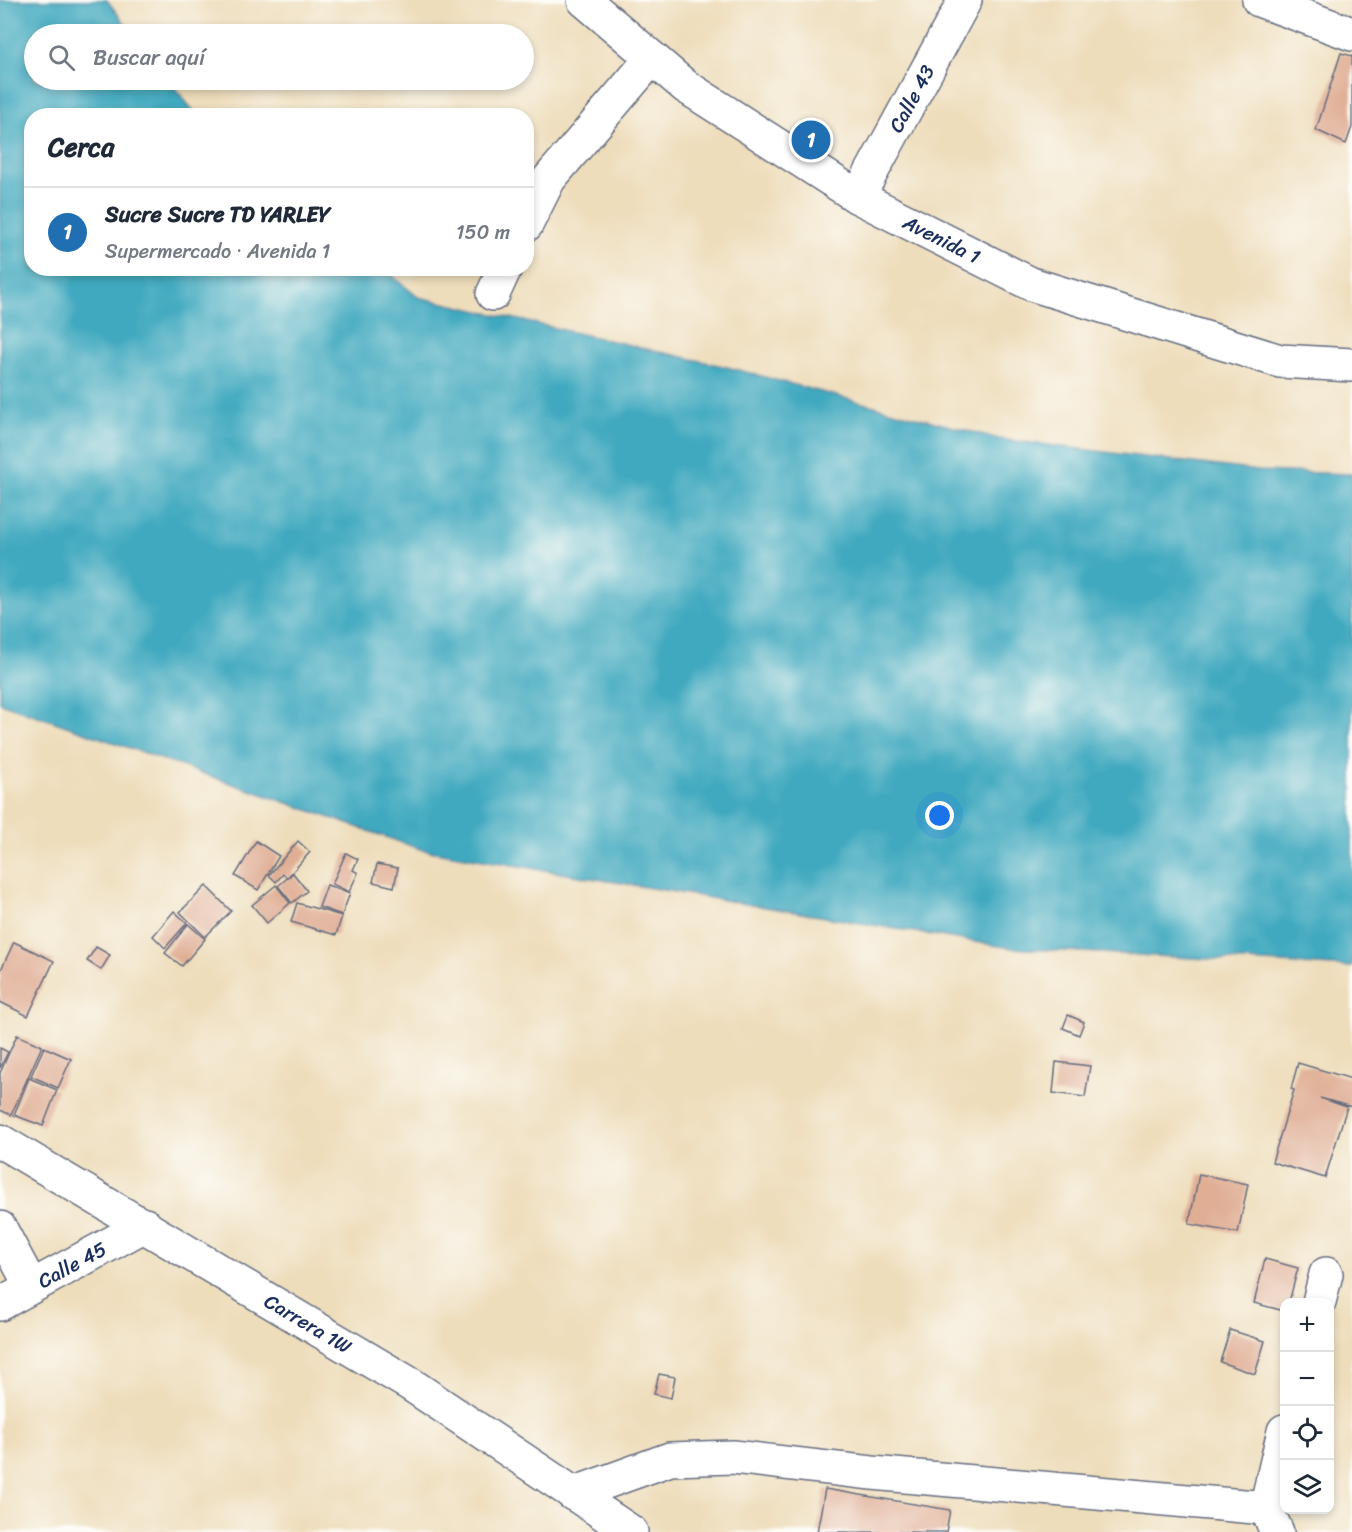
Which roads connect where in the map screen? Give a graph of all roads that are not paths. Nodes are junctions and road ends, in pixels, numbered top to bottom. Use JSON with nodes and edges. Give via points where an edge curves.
{"nodes":[{"id":1,"x":584,"y":0,"type":"edge"},
{"id":2,"x":965,"y":0,"type":"edge"},
{"id":3,"x":1258,"y":0,"type":"edge"},
{"id":4,"x":1352,"y":34,"type":"edge"},
{"id":5,"x":652,"y":58,"type":"junction"},
{"id":6,"x":858,"y":197,"type":"junction"},
{"id":7,"x":534,"y":209,"type":"edge"},
{"id":8,"x":1352,"y":365,"type":"edge"},
{"id":9,"x":0,"y":1141,"type":"edge"},
{"id":10,"x":145,"y":1225,"type":"junction"},
{"id":11,"x":0,"y":1228,"type":"edge"},
{"id":12,"x":31,"y":1286,"type":"junction"},
{"id":13,"x":0,"y":1304,"type":"edge"},
{"id":14,"x":1280,"y":1460,"type":"edge"},
{"id":15,"x":573,"y":1494,"type":"junction"},
{"id":16,"x":1272,"y":1520,"type":"edge"},
{"id":17,"x":618,"y":1528,"type":"edge"}],
"edges":[{"from":1,"to":5,"type":"street","name":"Avenida 1"},
{"from":2,"to":6,"type":"street","name":"Calle 43"},
{"from":3,"to":4,"type":"street"},
{"from":5,"to":6,"type":"street","name":"Avenida 1","via":[[685,86]]},
{"from":5,"to":7,"type":"street","via":[[549,178]]},
{"from":6,"to":8,"type":"street","name":"Avenida 1","via":[[1031,284],[1281,361]]},
{"from":9,"to":10,"type":"street","name":"Carrera 1W"},
{"from":10,"to":12,"type":"street","name":"Calle 45"},
{"from":10,"to":15,"type":"street","name":"Carrera 1W","via":[[410,1384]]},
{"from":11,"to":12,"type":"street"},
{"from":12,"to":13,"type":"street","name":"Calle 45"},
{"from":14,"to":16,"type":"street"},
{"from":15,"to":16,"type":"street","via":[[670,1459],[733,1457]]},
{"from":15,"to":17,"type":"street","name":"Carrera 1W"}]}
